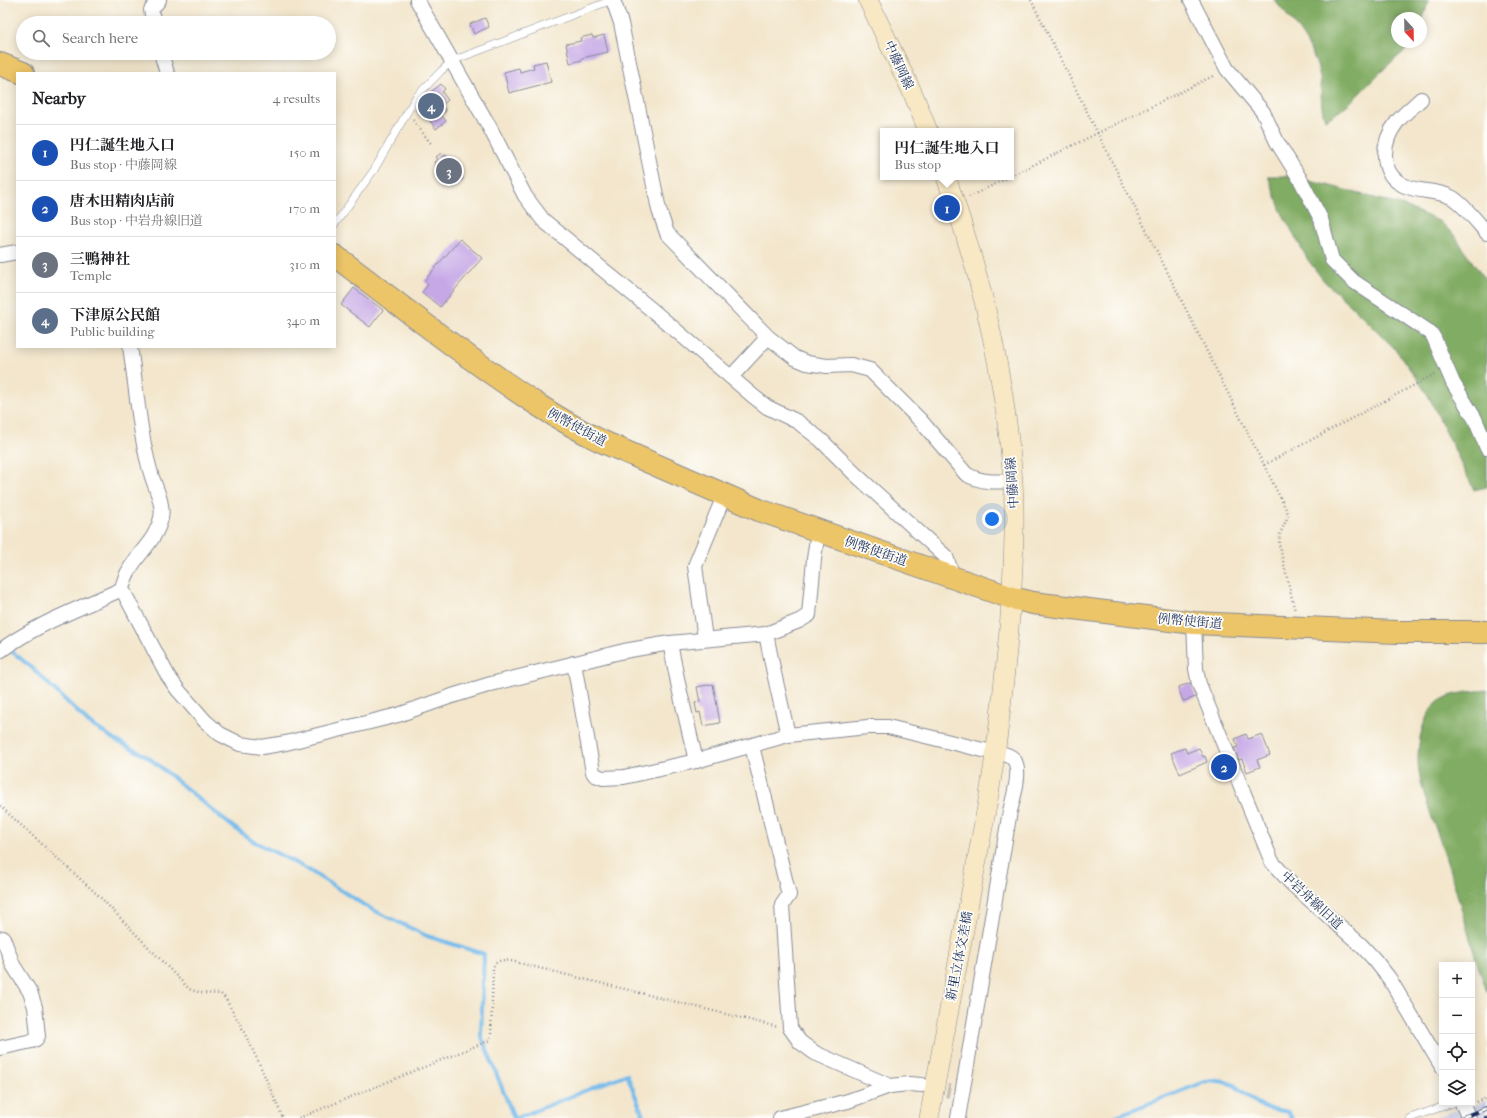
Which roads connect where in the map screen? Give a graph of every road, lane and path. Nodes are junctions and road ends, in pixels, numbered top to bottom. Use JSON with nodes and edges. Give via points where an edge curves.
{"nodes":[{"id":1,"x":159,"y":0,"type":"edge"},
{"id":2,"x":417,"y":0,"type":"edge"},
{"id":3,"x":613,"y":0,"type":"edge"},
{"id":4,"x":868,"y":0,"type":"edge"},
{"id":5,"x":1031,"y":0,"type":"edge"},
{"id":6,"x":1191,"y":0,"type":"edge"},
{"id":7,"x":152,"y":16,"type":"edge"},
{"id":8,"x":163,"y":60,"type":"edge"},
{"id":9,"x":452,"y":61,"type":"junction"},
{"id":10,"x":0,"y":64,"type":"edge"},
{"id":11,"x":1227,"y":69,"type":"junction"},
{"id":12,"x":20,"y":72,"type":"edge"},
{"id":13,"x":167,"y":72,"type":"edge"},
{"id":14,"x":1422,"y":99,"type":"dead end"},
{"id":15,"x":407,"y":110,"type":"junction"},
{"id":16,"x":927,"y":128,"type":"edge"},
{"id":17,"x":1098,"y":134,"type":"junction"},
{"id":18,"x":432,"y":145,"type":"dead end"},
{"id":19,"x":1014,"y":174,"type":"edge"},
{"id":20,"x":947,"y":180,"type":"edge"},
{"id":21,"x":1002,"y":180,"type":"edge"},
{"id":22,"x":956,"y":203,"type":"junction"},
{"id":23,"x":336,"y":223,"type":"edge"},
{"id":24,"x":1487,"y":233,"type":"edge"},
{"id":25,"x":16,"y":252,"type":"edge"},
{"id":26,"x":0,"y":256,"type":"edge"},
{"id":27,"x":336,"y":257,"type":"edge"},
{"id":28,"x":768,"y":337,"type":"junction"},
{"id":29,"x":130,"y":348,"type":"edge"},
{"id":30,"x":1446,"y":368,"type":"junction"},
{"id":31,"x":731,"y":377,"type":"junction"},
{"id":32,"x":1487,"y":448,"type":"edge"},
{"id":33,"x":1264,"y":465,"type":"junction"},
{"id":34,"x":1013,"y":481,"type":"junction"},
{"id":35,"x":724,"y":496,"type":"junction"},
{"id":36,"x":818,"y":531,"type":"junction"},
{"id":37,"x":954,"y":578,"type":"junction"},
{"id":38,"x":122,"y":589,"type":"junction"},
{"id":39,"x":1012,"y":598,"type":"junction"},
{"id":40,"x":1194,"y":623,"type":"junction"},
{"id":41,"x":1299,"y":627,"type":"junction"},
{"id":42,"x":1487,"y":632,"type":"edge"},
{"id":43,"x":766,"y":634,"type":"junction"},
{"id":44,"x":705,"y":639,"type":"junction"},
{"id":45,"x":670,"y":643,"type":"junction"},
{"id":46,"x":0,"y":651,"type":"edge"},
{"id":47,"x":574,"y":663,"type":"junction"},
{"id":48,"x":788,"y":735,"type":"junction"},
{"id":49,"x":752,"y":746,"type":"junction"},
{"id":50,"x":996,"y":752,"type":"junction"},
{"id":51,"x":696,"y":761,"type":"junction"},
{"id":52,"x":989,"y":795,"type":"joint"},
{"id":53,"x":0,"y":806,"type":"edge"},
{"id":54,"x":3,"y":938,"type":"dead end"},
{"id":55,"x":790,"y":1028,"type":"junction"},
{"id":56,"x":0,"y":1048,"type":"edge"},
{"id":57,"x":1439,"y":1062,"type":"edge"},
{"id":58,"x":890,"y":1086,"type":"junction"},
{"id":59,"x":922,"y":1086,"type":"tunnel mouth"},
{"id":60,"x":1444,"y":1106,"type":"edge"},
{"id":61,"x":1463,"y":1106,"type":"edge"},
{"id":62,"x":283,"y":1118,"type":"edge"},
{"id":63,"x":299,"y":1118,"type":"edge"},
{"id":64,"x":780,"y":1118,"type":"edge"},
{"id":65,"x":929,"y":1118,"type":"edge"},
{"id":66,"x":958,"y":1118,"type":"edge"},
{"id":67,"x":1410,"y":1118,"type":"edge"},
{"id":68,"x":1469,"y":1118,"type":"edge"}],
"edges":[{"from":1,"to":7,"type":"street","via":[[151,10]]},
{"from":2,"to":9,"type":"street"},
{"from":3,"to":9,"type":"lane"},
{"from":3,"to":28,"type":"street","via":[[621,23],[659,210],[667,233]]},
{"from":4,"to":16,"type":"main road","name":"中藤岡線"},
{"from":5,"to":17,"type":"path"},
{"from":6,"to":11,"type":"street"},
{"from":8,"to":13,"type":"street"},
{"from":9,"to":15,"type":"lane","via":[[416,97]]},
{"from":9,"to":31,"type":"street","via":[[525,196],[543,220]]},
{"from":10,"to":12,"type":"main road"},
{"from":11,"to":17,"type":"path"},
{"from":11,"to":30,"type":"street","via":[[1263,112],[1300,179],[1321,219],[1332,260],[1353,281],[1431,333]]},
{"from":14,"to":24,"type":"street","via":[[1397,121],[1387,138],[1384,155],[1387,168],[1393,178],[1403,185],[1452,198]]},
{"from":15,"to":18,"type":"path"},
{"from":15,"to":23,"type":"lane","via":[[374,170]]},
{"from":17,"to":19,"type":"path"},
{"from":17,"to":33,"type":"path"},
{"from":20,"to":22,"type":"main road","name":"中藤岡線"},
{"from":21,"to":22,"type":"path"},
{"from":22,"to":34,"type":"main road","name":"中藤岡線","via":[[994,339]]},
{"from":25,"to":26,"type":"street"},
{"from":27,"to":35,"type":"main road","name":"例幣使街道","via":[[462,352],[551,414],[601,441]]},
{"from":28,"to":31,"type":"street"},
{"from":28,"to":34,"type":"street","via":[[795,358],[806,363],[827,366],[851,365],[870,370],[922,421],[966,474],[982,481]]},
{"from":29,"to":38,"type":"street","via":[[144,447],[162,516],[158,529],[127,571]]},
{"from":30,"to":32,"type":"street","via":[[1475,419]]},
{"from":30,"to":33,"type":"path"},
{"from":31,"to":37,"type":"street","via":[[767,407],[798,422],[821,440],[946,557]]},
{"from":33,"to":41,"type":"path","via":[[1287,511],[1288,516],[1280,534],[1279,544]]},
{"from":34,"to":39,"type":"main road","name":"中藤岡線"},
{"from":35,"to":36,"type":"main road","name":"例幣使街道"},
{"from":35,"to":44,"type":"street","via":[[695,566]]},
{"from":36,"to":37,"type":"main road","name":"例幣使街道"},
{"from":36,"to":43,"type":"street","via":[[809,615]]},
{"from":37,"to":39,"type":"main road","name":"例幣使街道"},
{"from":38,"to":46,"type":"street","via":[[29,632]]},
{"from":38,"to":47,"type":"street","via":[[178,690],[205,722],[220,734],[240,744],[262,747],[286,743],[398,715],[491,684]]},
{"from":39,"to":40,"type":"main road","name":"例幣使街道","via":[[1061,607]]},
{"from":39,"to":50,"type":"main road","name":"中藤岡線"},
{"from":40,"to":41,"type":"main road","name":"例幣使街道"},
{"from":40,"to":57,"type":"street","name":"中岩舟線旧道","via":[[1199,684],[1272,862],[1292,884],[1374,959],[1389,978]]},
{"from":41,"to":42,"type":"main road","name":"例幣使街道","via":[[1397,632]]},
{"from":43,"to":44,"type":"street"},
{"from":43,"to":48,"type":"street"},
{"from":44,"to":45,"type":"street"},
{"from":45,"to":47,"type":"street"},
{"from":45,"to":51,"type":"street"},
{"from":47,"to":51,"type":"street","via":[[595,775],[603,778],[624,777]]},
{"from":48,"to":49,"type":"street"},
{"from":48,"to":50,"type":"street","via":[[888,727]]},
{"from":49,"to":51,"type":"street"},
{"from":49,"to":55,"type":"street","via":[[789,896],[782,905]]},
{"from":50,"to":52,"type":"main road","name":"中藤岡線"},
{"from":50,"to":66,"type":"street","via":[[1011,757],[1018,769],[955,1092]]},
{"from":52,"to":65,"type":"main road","name":"新里立体交差橋"},
{"from":53,"to":62,"type":"path","via":[[99,896],[186,986],[202,993],[221,994],[225,998],[259,1063]]},
{"from":54,"to":56,"type":"street","via":[[13,965],[36,1007],[38,1036],[32,1041]]},
{"from":55,"to":58,"type":"street","via":[[800,1042],[815,1053]]},
{"from":55,"to":63,"type":"path","via":[[783,1029],[511,960],[502,960],[495,963],[493,968],[491,1036],[488,1041]]},
{"from":58,"to":59,"type":"street"},
{"from":58,"to":64,"type":"street","via":[[848,1101]]},
{"from":60,"to":67,"type":"lane"},
{"from":61,"to":68,"type":"street"}]}
